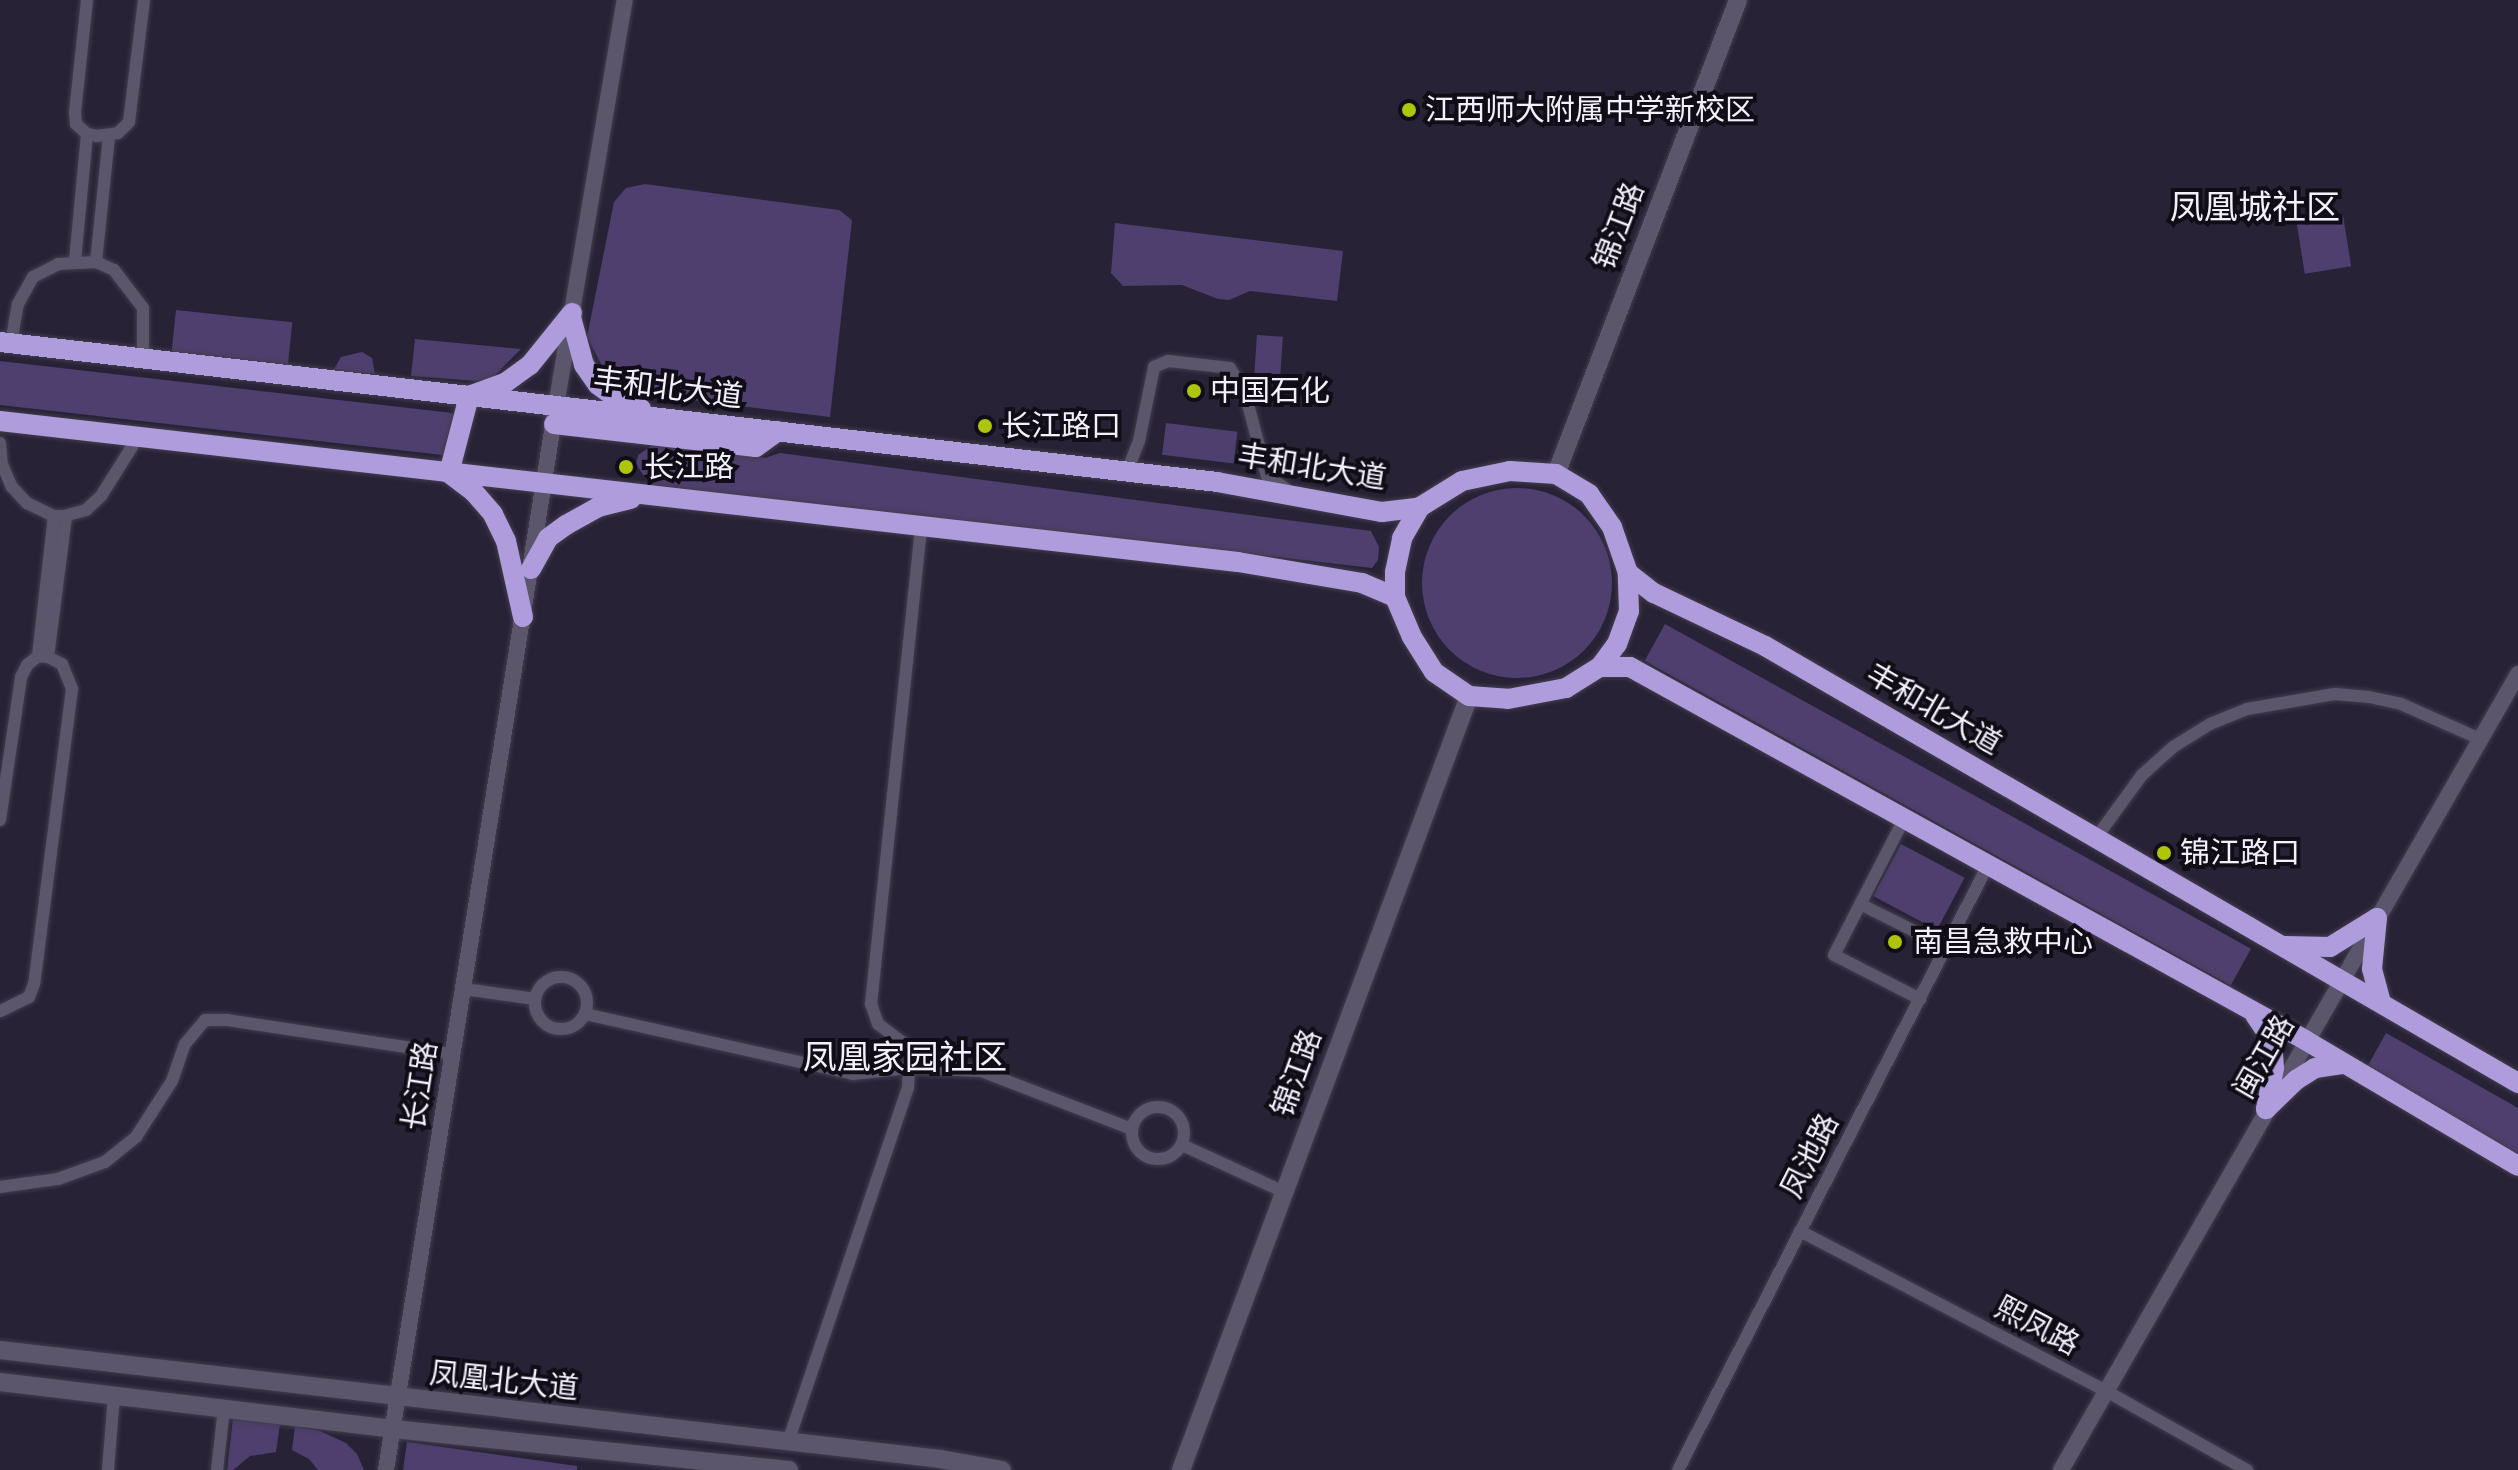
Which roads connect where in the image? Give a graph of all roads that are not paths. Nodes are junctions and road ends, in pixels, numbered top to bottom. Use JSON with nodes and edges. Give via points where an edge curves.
{"nodes":[{"id":1,"x":87,"y":0,"type":"edge"},
{"id":2,"x":144,"y":0,"type":"edge"},
{"id":3,"x":625,"y":0,"type":"edge"},
{"id":4,"x":1738,"y":0,"type":"edge"},
{"id":5,"x":87,"y":134,"type":"junction"},
{"id":6,"x":109,"y":136,"type":"junction"},
{"id":7,"x":75,"y":261,"type":"junction"},
{"id":8,"x":96,"y":262,"type":"junction"},
{"id":9,"x":572,"y":315,"type":"junction"},
{"id":10,"x":6,"y":343,"type":"edge"},
{"id":11,"x":143,"y":359,"type":"junction"},
{"id":12,"x":469,"y":396,"type":"junction"},
{"id":13,"x":555,"y":415,"type":"junction"},
{"id":14,"x":667,"y":418,"type":"junction"},
{"id":15,"x":0,"y":421,"type":"edge"},
{"id":16,"x":778,"y":431,"type":"junction"},
{"id":17,"x":138,"y":437,"type":"junction"},
{"id":18,"x":0,"y":443,"type":"edge"},
{"id":19,"x":1127,"y":472,"type":"junction"},
{"id":20,"x":449,"y":473,"type":"junction"},
{"id":21,"x":1556,"y":474,"type":"junction"},
{"id":22,"x":545,"y":484,"type":"junction"},
{"id":23,"x":648,"y":496,"type":"junction"},
{"id":24,"x":1297,"y":497,"type":"junction"},
{"id":25,"x":1420,"y":507,"type":"junction"},
{"id":26,"x":60,"y":516,"type":"junction"},
{"id":27,"x":921,"y":526,"type":"junction"},
{"id":28,"x":531,"y":569,"type":"junction"},
{"id":29,"x":1628,"y":573,"type":"junction"},
{"id":30,"x":1395,"y":597,"type":"junction"},
{"id":31,"x":523,"y":617,"type":"junction"},
{"id":32,"x":43,"y":656,"type":"junction"},
{"id":33,"x":1600,"y":667,"type":"junction"},
{"id":34,"x":2518,"y":674,"type":"edge"},
{"id":35,"x":1469,"y":696,"type":"junction"},
{"id":36,"x":2480,"y":739,"type":"junction"},
{"id":37,"x":1904,"y":819,"type":"junction"},
{"id":38,"x":0,"y":820,"type":"edge"},
{"id":39,"x":2096,"y":838,"type":"junction"},
{"id":40,"x":1988,"y":865,"type":"junction"},
{"id":41,"x":1860,"y":904,"type":"junction"},
{"id":42,"x":2377,"y":918,"type":"junction"},
{"id":43,"x":2283,"y":946,"type":"junction"},
{"id":44,"x":1946,"y":947,"type":"junction"},
{"id":45,"x":2341,"y":980,"type":"junction"},
{"id":46,"x":464,"y":989,"type":"junction"},
{"id":47,"x":535,"y":999,"type":"junction"},
{"id":48,"x":1920,"y":999,"type":"junction"},
{"id":49,"x":2381,"y":1003,"type":"junction"},
{"id":50,"x":0,"y":1011,"type":"edge"},
{"id":51,"x":2253,"y":1011,"type":"junction"},
{"id":52,"x":585,"y":1014,"type":"junction"},
{"id":53,"x":2305,"y":1040,"type":"junction"},
{"id":54,"x":453,"y":1054,"type":"junction"},
{"id":55,"x":2344,"y":1064,"type":"junction"},
{"id":56,"x":909,"y":1068,"type":"junction"},
{"id":57,"x":2518,"y":1083,"type":"edge"},
{"id":58,"x":2266,"y":1109,"type":"junction"},
{"id":59,"x":1132,"y":1129,"type":"junction"},
{"id":60,"x":1182,"y":1145,"type":"junction"},
{"id":61,"x":2518,"y":1166,"type":"edge"},
{"id":62,"x":0,"y":1187,"type":"edge"},
{"id":63,"x":1284,"y":1192,"type":"junction"},
{"id":64,"x":1800,"y":1231,"type":"junction"},
{"id":65,"x":0,"y":1350,"type":"edge"},
{"id":66,"x":0,"y":1382,"type":"edge"},
{"id":67,"x":2106,"y":1391,"type":"junction"},
{"id":68,"x":114,"y":1396,"type":"junction"},
{"id":69,"x":398,"y":1398,"type":"junction"},
{"id":70,"x":224,"y":1409,"type":"junction"},
{"id":71,"x":393,"y":1429,"type":"junction"},
{"id":72,"x":788,"y":1442,"type":"junction"},
{"id":73,"x":108,"y":1470,"type":"edge"},
{"id":74,"x":217,"y":1470,"type":"edge"},
{"id":75,"x":386,"y":1470,"type":"edge"},
{"id":76,"x":789,"y":1470,"type":"edge"},
{"id":77,"x":1002,"y":1470,"type":"edge"},
{"id":78,"x":1181,"y":1470,"type":"edge"},
{"id":79,"x":1678,"y":1470,"type":"edge"},
{"id":80,"x":2061,"y":1470,"type":"edge"},
{"id":81,"x":2247,"y":1470,"type":"edge"}],
"edges":[{"from":1,"to":5,"type":"street","via":[[75,112],[76,124]]},
{"from":2,"to":6,"type":"street","via":[[129,122]]},
{"from":3,"to":9,"type":"street","name":"长江路"},
{"from":4,"to":21,"type":"main road","name":"锦江路"},
{"from":5,"to":6,"type":"street"},
{"from":5,"to":7,"type":"street"},
{"from":6,"to":8,"type":"street"},
{"from":7,"to":8,"type":"street"},
{"from":7,"to":10,"type":"street","via":[[33,277]]},
{"from":8,"to":11,"type":"street","via":[[114,270],[143,308]]},
{"from":9,"to":12,"type":"highway","via":[[530,365],[505,383]]},
{"from":9,"to":13,"type":"street","name":"长江路"},
{"from":9,"to":14,"type":"highway","via":[[584,365],[598,385],[623,403]]},
{"from":10,"to":11,"type":"highway","name":"丰和北大道"},
{"from":11,"to":12,"type":"highway","name":"丰和北大道"},
{"from":12,"to":13,"type":"highway","name":"丰和北大道"},
{"from":12,"to":20,"type":"highway"},
{"from":13,"to":14,"type":"highway","name":"丰和北大道"},
{"from":13,"to":16,"type":"highway","via":[[756,447]]},
{"from":13,"to":22,"type":"street","name":"长江路"},
{"from":14,"to":16,"type":"highway","name":"丰和北大道"},
{"from":15,"to":17,"type":"highway"},
{"from":16,"to":19,"type":"highway","name":"丰和北大道"},
{"from":17,"to":20,"type":"highway"},
{"from":17,"to":26,"type":"street","via":[[101,496],[86,510]]},
{"from":18,"to":26,"type":"street","via":[[12,487],[27,503]]},
{"from":19,"to":24,"type":"highway","name":"丰和北大道"},
{"from":19,"to":24,"type":"street","via":[[1154,367],[1168,361],[1230,368],[1245,393],[1267,476]]},
{"from":20,"to":22,"type":"highway"},
{"from":20,"to":31,"type":"highway","via":[[493,514],[506,541]]},
{"from":21,"to":25,"type":"highway","name":"丰和北大道","via":[[1510,471],[1462,481]]},
{"from":21,"to":29,"type":"highway","name":"丰和北大道","via":[[1589,494],[1612,527]]},
{"from":22,"to":23,"type":"highway"},
{"from":22,"to":28,"type":"street","name":"长江路"},
{"from":23,"to":27,"type":"highway"},
{"from":23,"to":28,"type":"highway","via":[[598,507],[566,525],[548,538]]},
{"from":24,"to":25,"type":"highway","name":"丰和北大道","via":[[1382,512]]},
{"from":25,"to":30,"type":"highway","via":[[1402,538]]},
{"from":26,"to":32,"type":"street"},
{"from":27,"to":30,"type":"highway","via":[[1238,562],[1362,583]]},
{"from":27,"to":56,"type":"street","via":[[871,1004],[878,1024],[910,1048]]},
{"from":28,"to":31,"type":"street","name":"长江路"},
{"from":29,"to":33,"type":"highway","via":[[1629,611],[1617,644]]},
{"from":29,"to":39,"type":"highway","name":"丰和北大道","via":[[1654,593],[1765,646]]},
{"from":30,"to":35,"type":"highway","via":[[1434,672]]},
{"from":31,"to":46,"type":"street","name":"长江路"},
{"from":32,"to":38,"type":"street","via":[[27,665],[18,688]]},
{"from":32,"to":50,"type":"street","via":[[62,664],[72,689],[34,984],[29,997]]},
{"from":33,"to":35,"type":"highway","via":[[1566,688],[1508,699]]},
{"from":33,"to":37,"type":"highway","via":[[1630,667]]},
{"from":34,"to":36,"type":"street","name":"闽江路"},
{"from":35,"to":63,"type":"main road","name":"锦江路"},
{"from":36,"to":39,"type":"street","via":[[2401,704],[2369,697],[2335,694],[2247,709],[2173,747],[2142,775]]},
{"from":36,"to":42,"type":"street","name":"闽江路"},
{"from":37,"to":40,"type":"highway"},
{"from":37,"to":41,"type":"street"},
{"from":39,"to":43,"type":"highway","name":"丰和北大道"},
{"from":40,"to":44,"type":"street","name":"凤池路"},
{"from":40,"to":51,"type":"highway"},
{"from":41,"to":44,"type":"street"},
{"from":41,"to":48,"type":"street","via":[[1834,955]]},
{"from":42,"to":43,"type":"highway","via":[[2330,947]]},
{"from":42,"to":45,"type":"street","name":"闽江路"},
{"from":42,"to":49,"type":"highway","via":[[2372,969]]},
{"from":43,"to":45,"type":"highway","name":"丰和北大道"},
{"from":44,"to":48,"type":"street","name":"凤池路"},
{"from":45,"to":49,"type":"highway","name":"丰和北大道"},
{"from":45,"to":53,"type":"street","name":"闽江路"},
{"from":46,"to":47,"type":"street"},
{"from":46,"to":54,"type":"street","name":"长江路"},
{"from":47,"to":52,"type":"street","via":[[538,1015],[550,1027],[566,1029]]},
{"from":47,"to":52,"type":"street","via":[[551,978],[569,977],[587,996]]},
{"from":48,"to":64,"type":"street","name":"凤池路"},
{"from":49,"to":57,"type":"highway","name":"丰和北大道"},
{"from":51,"to":53,"type":"highway"},
{"from":51,"to":58,"type":"highway","via":[[2272,1040],[2274,1068]]},
{"from":52,"to":56,"type":"street","via":[[853,1074]]},
{"from":53,"to":55,"type":"highway"},
{"from":53,"to":58,"type":"street","name":"闽江路"},
{"from":54,"to":62,"type":"street","via":[[205,1020],[185,1044],[172,1081],[136,1137],[105,1162],[58,1179]]},
{"from":54,"to":69,"type":"street","name":"长江路"},
{"from":55,"to":58,"type":"highway","via":[[2315,1068]]},
{"from":55,"to":61,"type":"highway"},
{"from":56,"to":59,"type":"street","via":[[981,1071]]},
{"from":56,"to":72,"type":"street","via":[[908,1088]]},
{"from":58,"to":67,"type":"street","name":"闽江路"},
{"from":59,"to":60,"type":"street","via":[[1134,1146],[1146,1157],[1162,1160]]},
{"from":59,"to":60,"type":"street","via":[[1148,1109],[1166,1108],[1180,1119]]},
{"from":60,"to":63,"type":"street"},
{"from":63,"to":78,"type":"main road","name":"锦江路"},
{"from":64,"to":67,"type":"street","name":"熙凤路"},
{"from":64,"to":79,"type":"street","name":"凤池路"},
{"from":65,"to":69,"type":"main road","name":"凤凰北大道"},
{"from":66,"to":68,"type":"main road","name":"凤凰北大道"},
{"from":67,"to":80,"type":"street","name":"闽江路"},
{"from":67,"to":81,"type":"street","name":"熙凤路"},
{"from":68,"to":70,"type":"main road","name":"凤凰北大道"},
{"from":68,"to":73,"type":"street"},
{"from":69,"to":71,"type":"street","name":"长江路"},
{"from":69,"to":72,"type":"main road","name":"凤凰北大道"},
{"from":70,"to":71,"type":"main road","name":"凤凰北大道"},
{"from":70,"to":74,"type":"street"},
{"from":71,"to":75,"type":"street","name":"长江路"},
{"from":71,"to":76,"type":"main road","name":"凤凰北大道"},
{"from":72,"to":77,"type":"main road","name":"凤凰北大道"}]}
